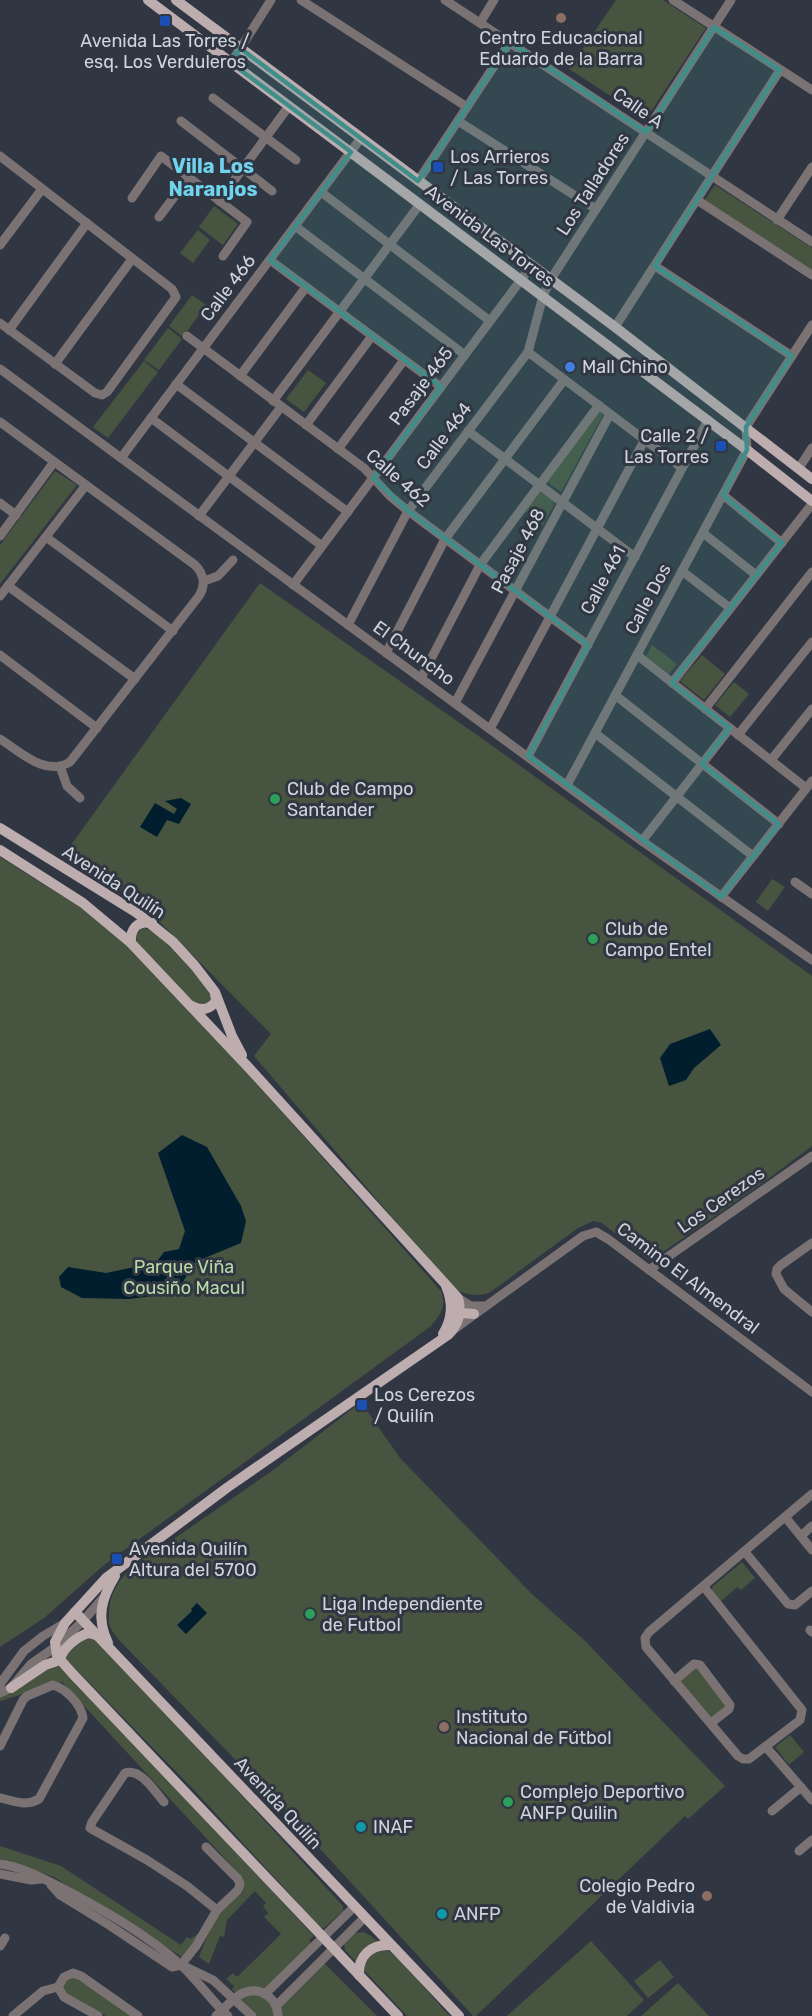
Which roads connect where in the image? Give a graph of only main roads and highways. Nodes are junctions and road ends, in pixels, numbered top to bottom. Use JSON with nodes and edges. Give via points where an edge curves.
{"nodes":[{"id":1,"x":148,"y":0,"type":"edge"},
{"id":2,"x":176,"y":0,"type":"edge"},
{"id":3,"x":812,"y":479,"type":"edge"},
{"id":4,"x":812,"y":503,"type":"edge"},
{"id":5,"x":0,"y":828,"type":"edge"},
{"id":6,"x":0,"y":850,"type":"edge"},
{"id":7,"x":152,"y":924,"type":"junction"},
{"id":8,"x":131,"y":943,"type":"junction"},
{"id":9,"x":215,"y":992,"type":"junction"},
{"id":10,"x":192,"y":1006,"type":"junction"},
{"id":11,"x":250,"y":1069,"type":"junction"},
{"id":12,"x":456,"y":1305,"type":"junction"},
{"id":13,"x":474,"y":1314,"type":"road end"},
{"id":14,"x":435,"y":1342,"type":"junction"},
{"id":15,"x":119,"y":1569,"type":"junction"},
{"id":16,"x":75,"y":1612,"type":"junction"},
{"id":17,"x":96,"y":1635,"type":"junction"},
{"id":18,"x":114,"y":1654,"type":"junction"},
{"id":19,"x":60,"y":1660,"type":"junction"},
{"id":20,"x":11,"y":1688,"type":"road end"},
{"id":21,"x":390,"y":1945,"type":"junction"},
{"id":22,"x":359,"y":1975,"type":"junction"},
{"id":23,"x":398,"y":2016,"type":"edge"},
{"id":24,"x":459,"y":2016,"type":"edge"}],
"edges":[{"from":1,"to":4,"type":"main road","name":"Avenida Las Torres","via":[[708,420]]},
{"from":2,"to":3,"type":"main road","name":"Avenida Las Torres"},
{"from":5,"to":7,"type":"main road","name":"Avenida Quilín"},
{"from":6,"to":8,"type":"main road","name":"Avenida Quilín","via":[[96,912]]},
{"from":7,"to":8,"type":"main road","via":[[142,922],[134,928]]},
{"from":7,"to":9,"type":"main road","name":"Avenida Quilín"},
{"from":8,"to":10,"type":"main road","name":"Avenida Quilín"},
{"from":9,"to":10,"type":"main road","via":[[216,1001],[210,1008]]},
{"from":9,"to":11,"type":"main road","name":"Avenida Quilín"},
{"from":10,"to":11,"type":"main road","name":"Avenida Quilín"},
{"from":11,"to":12,"type":"main road","name":"Avenida Quilín","via":[[443,1281]]},
{"from":12,"to":13,"type":"main road"},
{"from":12,"to":14,"type":"main road","via":[[448,1326]]},
{"from":12,"to":14,"type":"main road","via":[[453,1330]]},
{"from":14,"to":15,"type":"main road","via":[[228,1487]]},
{"from":15,"to":16,"type":"main road"},
{"from":15,"to":18,"type":"main road","via":[[103,1598],[101,1614],[103,1631]]},
{"from":16,"to":17,"type":"main road","name":"Avenida Quilín"},
{"from":16,"to":19,"type":"main road","via":[[57,1636],[54,1647]]},
{"from":17,"to":18,"type":"main road","name":"Avenida Quilín"},
{"from":17,"to":19,"type":"main road","via":[[82,1636],[63,1651]]},
{"from":18,"to":21,"type":"main road","name":"Avenida Quilín"},
{"from":19,"to":20,"type":"main road","via":[[45,1665]]},
{"from":19,"to":22,"type":"main road"},
{"from":21,"to":22,"type":"main road","via":[[376,1946],[365,1953]]},
{"from":21,"to":24,"type":"main road","name":"Avenida Quilín"},
{"from":22,"to":23,"type":"main road"}]}
